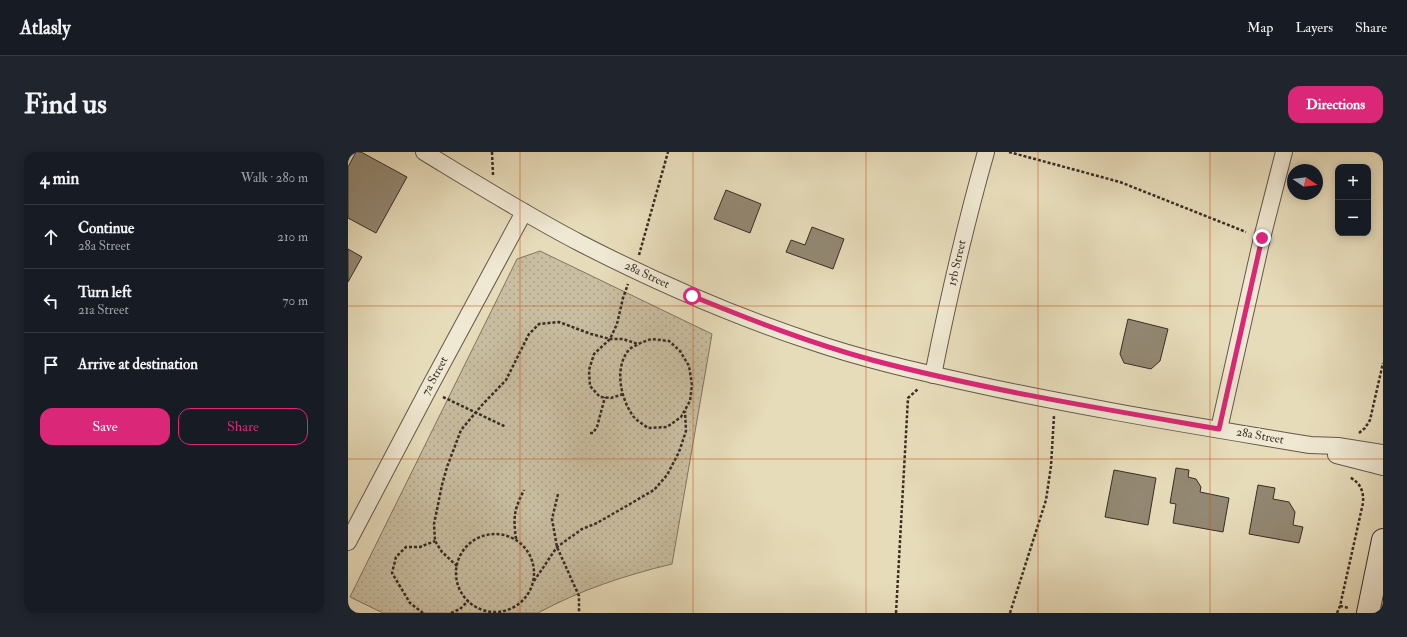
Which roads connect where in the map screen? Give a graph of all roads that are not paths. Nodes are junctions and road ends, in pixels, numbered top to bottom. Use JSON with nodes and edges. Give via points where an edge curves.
{"nodes":[{"id":1,"x":424,"y":152,"type":"edge"},
{"id":2,"x":986,"y":152,"type":"edge"},
{"id":3,"x":1284,"y":152,"type":"edge"},
{"id":4,"x":524,"y":212,"type":"junction"},
{"id":5,"x":933,"y":375,"type":"junction"},
{"id":6,"x":1219,"y":429,"type":"junction"},
{"id":7,"x":1343,"y":451,"type":"junction"},
{"id":8,"x":1383,"y":453,"type":"edge"},
{"id":9,"x":1383,"y":467,"type":"edge"},
{"id":10,"x":1383,"y":540,"type":"edge"},
{"id":11,"x":348,"y":542,"type":"edge"},
{"id":12,"x":1368,"y":613,"type":"edge"}],
"edges":[{"from":1,"to":4,"type":"street","name":"28a Street"},
{"from":2,"to":5,"type":"street","name":"15b Street","via":[[966,221]]},
{"from":3,"to":6,"type":"street"},
{"from":4,"to":5,"type":"street","name":"28a Street","via":[[634,270],[751,320],[871,360]]},
{"from":4,"to":11,"type":"street","name":"7a Street"},
{"from":5,"to":6,"type":"street","name":"28a Street","via":[[1055,401]]},
{"from":6,"to":7,"type":"street","name":"28a Street","via":[[1310,445],[1323,451]]},
{"from":7,"to":8,"type":"street","name":"28a Street"},
{"from":7,"to":9,"type":"street","name":"28a Street"},
{"from":10,"to":12,"type":"street"}]}
